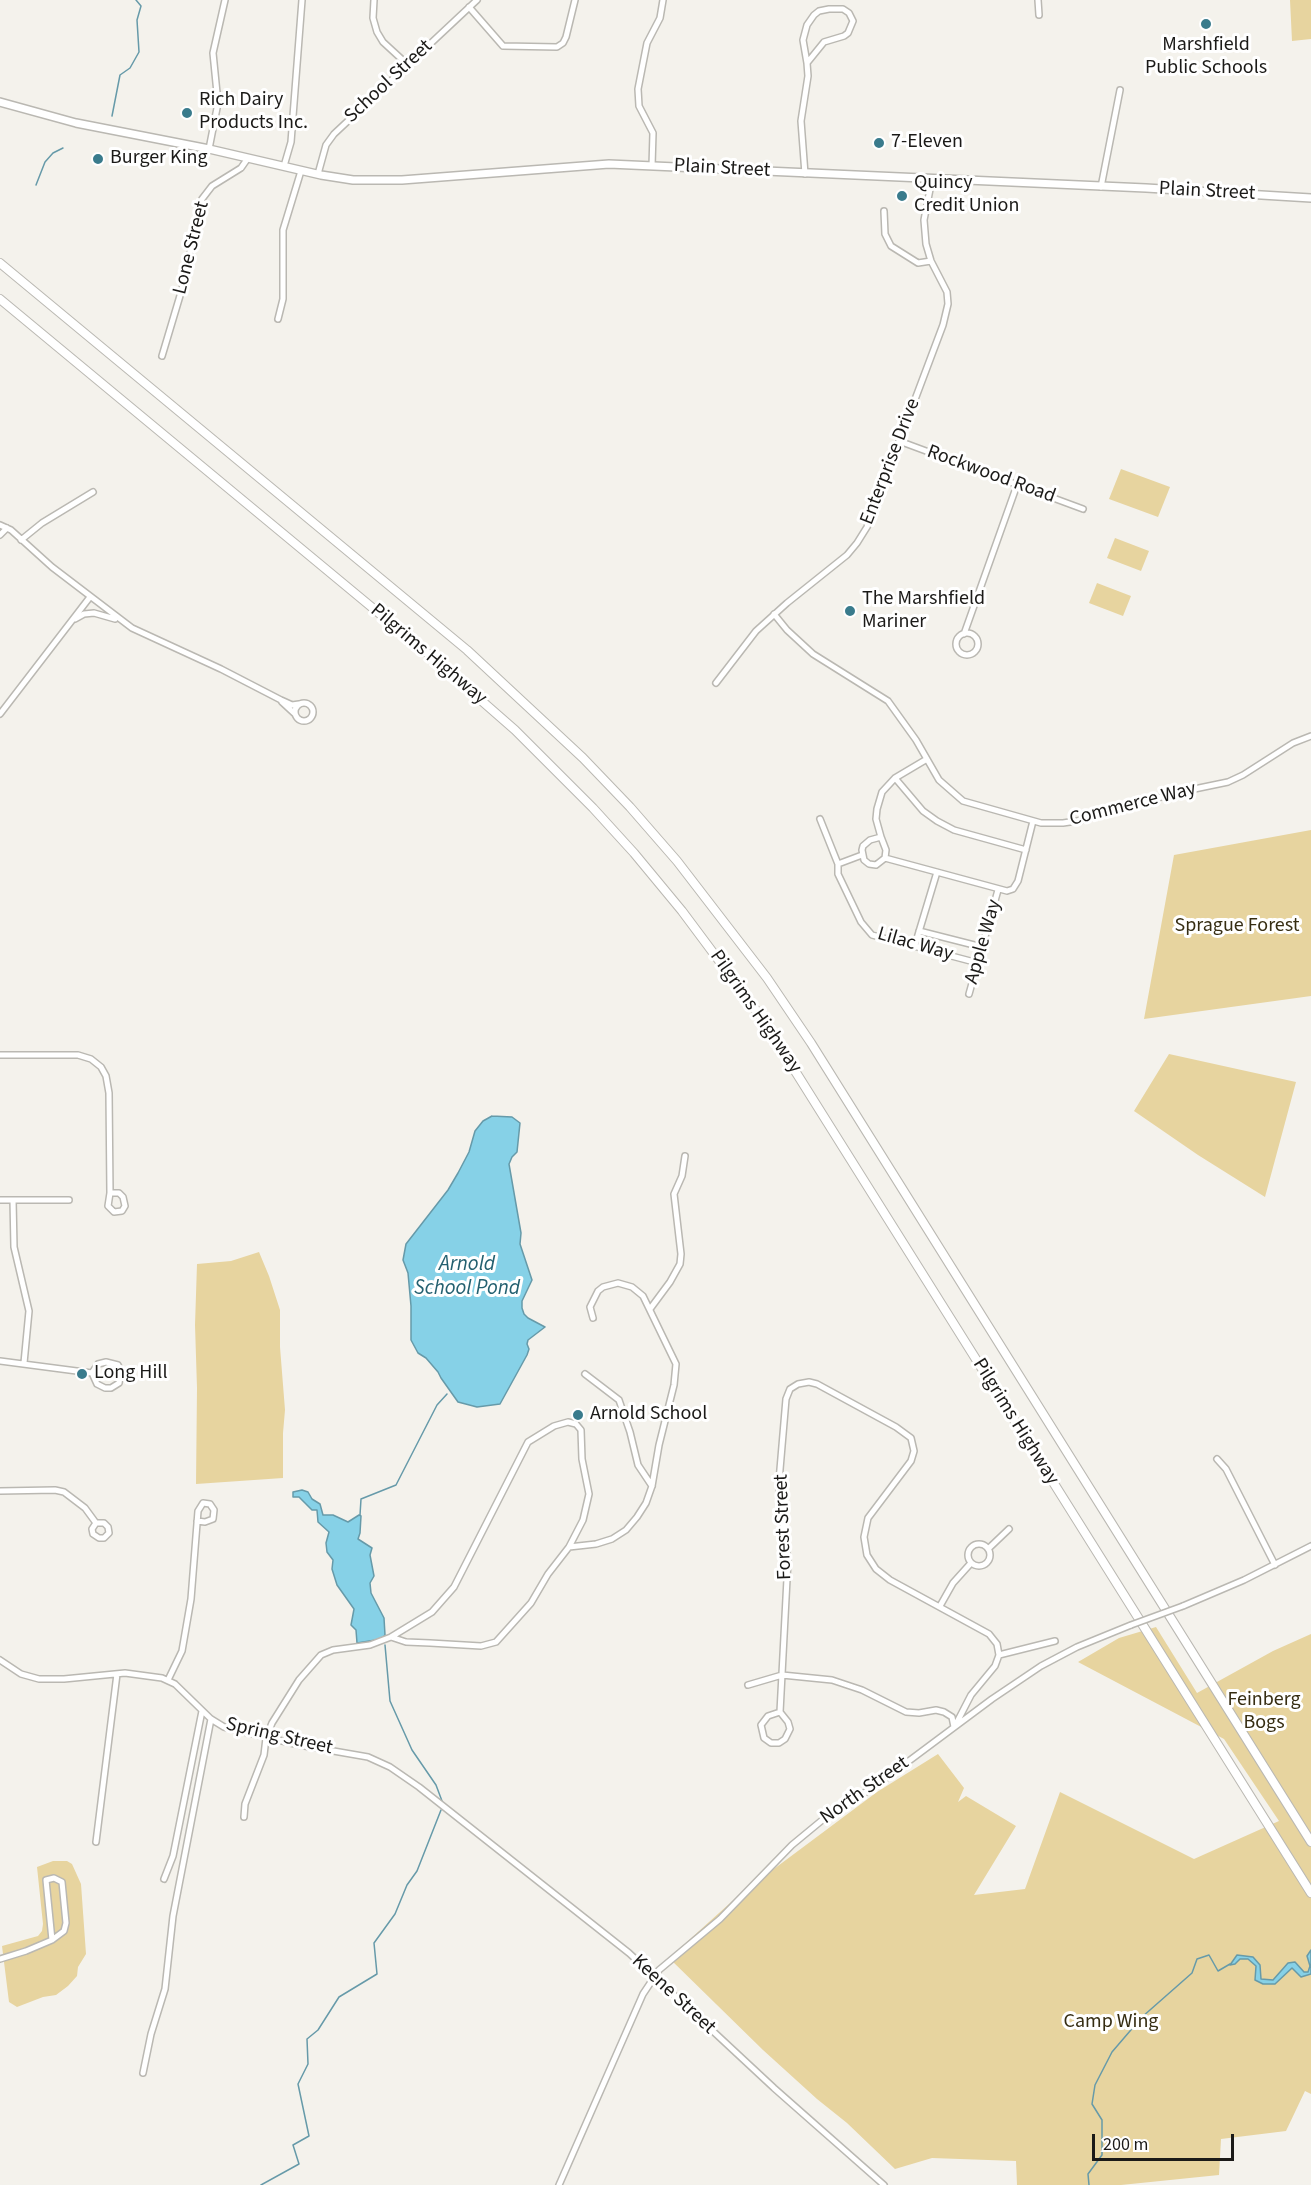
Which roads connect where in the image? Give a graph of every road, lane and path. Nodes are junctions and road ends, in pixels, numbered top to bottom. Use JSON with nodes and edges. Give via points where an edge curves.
{"nodes":[{"id":1,"x":225,"y":0,"type":"edge"},
{"id":2,"x":302,"y":0,"type":"edge"},
{"id":3,"x":374,"y":0,"type":"edge"},
{"id":4,"x":477,"y":0,"type":"edge"},
{"id":5,"x":575,"y":0,"type":"edge"},
{"id":6,"x":663,"y":0,"type":"edge"},
{"id":7,"x":1038,"y":0,"type":"edge"},
{"id":8,"x":469,"y":4,"type":"edge"},
{"id":9,"x":1039,"y":15,"type":"dead end"},
{"id":10,"x":807,"y":63,"type":"junction"},
{"id":11,"x":408,"y":66,"type":"junction"},
{"id":12,"x":1120,"y":90,"type":"dead end"},
{"id":13,"x":0,"y":102,"type":"edge"},
{"id":14,"x":209,"y":149,"type":"junction"},
{"id":15,"x":248,"y":158,"type":"junction"},
{"id":16,"x":284,"y":166,"type":"junction"},
{"id":17,"x":652,"y":166,"type":"junction"},
{"id":18,"x":301,"y":171,"type":"junction"},
{"id":19,"x":318,"y":174,"type":"junction"},
{"id":20,"x":805,"y":174,"type":"junction"},
{"id":21,"x":932,"y":179,"type":"junction"},
{"id":22,"x":1101,"y":187,"type":"junction"},
{"id":23,"x":1311,"y":198,"type":"edge"},
{"id":24,"x":884,"y":211,"type":"dead end"},
{"id":25,"x":931,"y":261,"type":"junction"},
{"id":26,"x":0,"y":263,"type":"edge"},
{"id":27,"x":0,"y":299,"type":"edge"},
{"id":28,"x":278,"y":319,"type":"dead end"},
{"id":29,"x":162,"y":356,"type":"dead end"},
{"id":30,"x":899,"y":441,"type":"junction"},
{"id":31,"x":1017,"y":484,"type":"junction"},
{"id":32,"x":93,"y":492,"type":"dead end"},
{"id":33,"x":1083,"y":509,"type":"dead end"},
{"id":34,"x":0,"y":525,"type":"edge"},
{"id":35,"x":7,"y":528,"type":"junction"},
{"id":36,"x":0,"y":535,"type":"edge"},
{"id":37,"x":21,"y":540,"type":"junction"},
{"id":38,"x":90,"y":597,"type":"junction"},
{"id":39,"x":774,"y":614,"type":"junction"},
{"id":40,"x":74,"y":620,"type":"junction"},
{"id":41,"x":119,"y":621,"type":"junction"},
{"id":42,"x":963,"y":634,"type":"junction"},
{"id":43,"x":716,"y":683,"type":"dead end"},
{"id":44,"x":281,"y":700,"type":"junction"},
{"id":45,"x":299,"y":704,"type":"junction"},
{"id":46,"x":0,"y":714,"type":"edge"},
{"id":47,"x":295,"y":714,"type":"junction"},
{"id":48,"x":1311,"y":736,"type":"edge"},
{"id":49,"x":927,"y":759,"type":"junction"},
{"id":50,"x":895,"y":778,"type":"junction"},
{"id":51,"x":820,"y":819,"type":"dead end"},
{"id":52,"x":1034,"y":820,"type":"junction"},
{"id":53,"x":881,"y":837,"type":"junction"},
{"id":54,"x":1026,"y":850,"type":"junction"},
{"id":55,"x":862,"y":855,"type":"junction"},
{"id":56,"x":885,"y":858,"type":"junction"},
{"id":57,"x":838,"y":864,"type":"junction"},
{"id":58,"x":937,"y":872,"type":"junction"},
{"id":59,"x":998,"y":890,"type":"junction"},
{"id":60,"x":919,"y":931,"type":"junction"},
{"id":61,"x":915,"y":945,"type":"junction"},
{"id":62,"x":982,"y":947,"type":"junction"},
{"id":63,"x":978,"y":963,"type":"junction"},
{"id":64,"x":969,"y":994,"type":"dead end"},
{"id":65,"x":0,"y":1055,"type":"edge"},
{"id":66,"x":685,"y":1156,"type":"dead end"},
{"id":67,"x":110,"y":1193,"type":"dead end"},
{"id":68,"x":0,"y":1200,"type":"edge"},
{"id":69,"x":13,"y":1200,"type":"junction"},
{"id":70,"x":69,"y":1200,"type":"dead end"},
{"id":71,"x":650,"y":1309,"type":"junction"},
{"id":72,"x":593,"y":1318,"type":"dead end"},
{"id":73,"x":0,"y":1361,"type":"edge"},
{"id":74,"x":24,"y":1363,"type":"junction"},
{"id":75,"x":92,"y":1373,"type":"junction"},
{"id":76,"x":585,"y":1374,"type":"dead end"},
{"id":77,"x":1217,"y":1459,"type":"dead end"},
{"id":78,"x":652,"y":1486,"type":"junction"},
{"id":79,"x":0,"y":1491,"type":"edge"},
{"id":80,"x":197,"y":1521,"type":"dead end"},
{"id":81,"x":96,"y":1523,"type":"dead end"},
{"id":82,"x":1009,"y":1529,"type":"dead end"},
{"id":83,"x":1311,"y":1546,"type":"edge"},
{"id":84,"x":569,"y":1547,"type":"junction"},
{"id":85,"x":988,"y":1549,"type":"junction"},
{"id":86,"x":971,"y":1563,"type":"junction"},
{"id":87,"x":1275,"y":1565,"type":"junction"},
{"id":88,"x":940,"y":1606,"type":"junction"},
{"id":89,"x":391,"y":1637,"type":"junction"},
{"id":90,"x":1055,"y":1641,"type":"dead end"},
{"id":91,"x":999,"y":1655,"type":"junction"},
{"id":92,"x":0,"y":1660,"type":"edge"},
{"id":93,"x":117,"y":1674,"type":"junction"},
{"id":94,"x":782,"y":1675,"type":"junction"},
{"id":95,"x":168,"y":1680,"type":"junction"},
{"id":96,"x":748,"y":1685,"type":"dead end"},
{"id":97,"x":202,"y":1711,"type":"junction"},
{"id":98,"x":780,"y":1712,"type":"junction"},
{"id":99,"x":212,"y":1719,"type":"junction"},
{"id":100,"x":954,"y":1727,"type":"junction"},
{"id":101,"x":266,"y":1738,"type":"junction"},
{"id":102,"x":453,"y":1815,"type":"joint"},
{"id":103,"x":244,"y":1817,"type":"dead end"},
{"id":104,"x":96,"y":1842,"type":"dead end"},
{"id":105,"x":1311,"y":1842,"type":"edge"},
{"id":106,"x":164,"y":1879,"type":"dead end"},
{"id":107,"x":1311,"y":1893,"type":"edge"},
{"id":108,"x":52,"y":1940,"type":"junction"},
{"id":109,"x":0,"y":1959,"type":"edge"},
{"id":110,"x":653,"y":1976,"type":"junction"},
{"id":111,"x":143,"y":2073,"type":"dead end"},
{"id":112,"x":559,"y":2185,"type":"edge"},
{"id":113,"x":884,"y":2185,"type":"edge"}],
"edges":[{"from":1,"to":14,"type":"street","via":[[213,52],[218,103]]},
{"from":2,"to":16,"type":"street","via":[[291,142]]},
{"from":3,"to":11,"type":"street","via":[[377,32]]},
{"from":4,"to":8,"type":"street","name":"School Street"},
{"from":5,"to":8,"type":"street","via":[[561,46],[503,46]]},
{"from":6,"to":17,"type":"street","via":[[660,18],[647,43],[638,89],[639,106],[653,133]]},
{"from":7,"to":9,"type":"street"},
{"from":8,"to":11,"type":"street","name":"School Street"},
{"from":10,"to":10,"type":"street","via":[[824,42],[848,33],[853,18],[847,10],[824,9],[810,20],[803,40]]},
{"from":10,"to":20,"type":"street","via":[[801,121]]},
{"from":11,"to":19,"type":"street","name":"School Street","via":[[329,140]]},
{"from":12,"to":22,"type":"street"},
{"from":13,"to":14,"type":"main road","name":"Plain Street","via":[[51,117]]},
{"from":14,"to":15,"type":"main road","name":"Plain Street"},
{"from":15,"to":16,"type":"main road","name":"Plain Street"},
{"from":15,"to":29,"type":"street","name":"Lone Street","via":[[241,168],[212,186],[202,199]]},
{"from":16,"to":18,"type":"main road","name":"Plain Street"},
{"from":17,"to":19,"type":"main road","name":"Plain Street","via":[[589,165],[389,181]]},
{"from":17,"to":20,"type":"main road","name":"Plain Street"},
{"from":18,"to":19,"type":"main road","name":"Plain Street"},
{"from":18,"to":28,"type":"street","via":[[283,230],[283,299]]},
{"from":20,"to":21,"type":"main road","name":"Plain Street"},
{"from":21,"to":22,"type":"main road","name":"Plain Street"},
{"from":21,"to":25,"type":"street","name":"Enterprise Drive","via":[[924,220]]},
{"from":22,"to":23,"type":"main road","name":"Plain Street"},
{"from":24,"to":25,"type":"street","via":[[885,234],[891,246],[918,263]]},
{"from":25,"to":30,"type":"street","name":"Enterprise Drive","via":[[947,292],[948,304]]},
{"from":26,"to":105,"type":"highway","name":"Pilgrims Highway","via":[[476,658],[583,758],[677,861],[767,978],[811,1043]]},
{"from":27,"to":107,"type":"highway","name":"Pilgrims Highway","via":[[515,730],[593,808],[682,911],[749,1000],[802,1082]]},
{"from":30,"to":31,"type":"street","name":"Rockwood Road"},
{"from":30,"to":39,"type":"street","name":"Enterprise Drive","via":[[870,520],[857,543],[841,561]]},
{"from":31,"to":33,"type":"street","name":"Rockwood Road"},
{"from":31,"to":42,"type":"street"},
{"from":32,"to":37,"type":"street"},
{"from":34,"to":35,"type":"street"},
{"from":35,"to":36,"type":"street"},
{"from":35,"to":37,"type":"street"},
{"from":37,"to":38,"type":"street"},
{"from":38,"to":40,"type":"street"},
{"from":38,"to":41,"type":"street"},
{"from":39,"to":43,"type":"street","name":"Enterprise Drive"},
{"from":39,"to":49,"type":"street","name":"Commerce Way","via":[[813,654],[888,701]]},
{"from":40,"to":41,"type":"street","via":[[94,613]]},
{"from":40,"to":46,"type":"street"},
{"from":41,"to":44,"type":"street"},
{"from":42,"to":42,"type":"street","via":[[977,640],[978,647],[971,654],[964,654],[957,646]]},
{"from":44,"to":45,"type":"street"},
{"from":44,"to":47,"type":"street"},
{"from":45,"to":47,"type":"street"},
{"from":45,"to":47,"type":"street","via":[[310,706],[312,715],[304,720]]},
{"from":48,"to":52,"type":"street","name":"Commerce Way","via":[[1228,782],[1083,820]]},
{"from":49,"to":50,"type":"street"},
{"from":49,"to":52,"type":"street","name":"Commerce Way","via":[[939,780],[963,801]]},
{"from":50,"to":53,"type":"street","via":[[879,801],[876,819]]},
{"from":50,"to":54,"type":"street","via":[[922,811],[937,821],[954,830]]},
{"from":51,"to":57,"type":"street","name":"Lilac Way"},
{"from":52,"to":54,"type":"street"},
{"from":53,"to":55,"type":"street","via":[[863,846]]},
{"from":53,"to":56,"type":"street"},
{"from":54,"to":59,"type":"street","via":[[1013,889]]},
{"from":55,"to":56,"type":"street","via":[[869,864],[876,865]]},
{"from":55,"to":57,"type":"street"},
{"from":56,"to":58,"type":"street"},
{"from":57,"to":61,"type":"street","name":"Lilac Way","via":[[838,874],[861,922],[872,935]]},
{"from":58,"to":59,"type":"street"},
{"from":58,"to":60,"type":"street"},
{"from":59,"to":62,"type":"street","name":"Apple Way"},
{"from":60,"to":61,"type":"street"},
{"from":60,"to":62,"type":"street"},
{"from":61,"to":63,"type":"street","name":"Lilac Way"},
{"from":62,"to":63,"type":"street","name":"Apple Way"},
{"from":63,"to":64,"type":"street","name":"Apple Way"},
{"from":65,"to":67,"type":"street","via":[[78,1055],[101,1067],[108,1087]]},
{"from":66,"to":71,"type":"street","via":[[674,1194],[680,1264]]},
{"from":68,"to":69,"type":"street"},
{"from":69,"to":70,"type":"street"},
{"from":69,"to":74,"type":"street","via":[[14,1247],[28,1307]]},
{"from":71,"to":72,"type":"street","via":[[638,1290],[625,1284],[611,1284],[594,1296],[590,1307]]},
{"from":71,"to":78,"type":"street","via":[[676,1368]]},
{"from":73,"to":74,"type":"street"},
{"from":74,"to":75,"type":"street"},
{"from":75,"to":75,"type":"street","via":[[98,1364],[106,1362],[118,1365],[121,1374],[117,1385],[107,1388],[95,1383]]},
{"from":76,"to":78,"type":"street","via":[[619,1400],[638,1465]]},
{"from":77,"to":87,"type":"street"},
{"from":78,"to":84,"type":"street","via":[[642,1510],[619,1535],[596,1544]]},
{"from":79,"to":81,"type":"street","via":[[64,1492],[85,1508]]},
{"from":80,"to":95,"type":"street","via":[[182,1651]]},
{"from":82,"to":85,"type":"street"},
{"from":83,"to":87,"type":"street","name":"North Street"},
{"from":84,"to":89,"type":"street","via":[[531,1603],[496,1642],[481,1646]]},
{"from":84,"to":89,"type":"street","via":[[583,1520],[589,1494],[581,1430],[568,1422],[528,1442],[454,1587],[432,1612]]},
{"from":85,"to":86,"type":"street","via":[[987,1562],[977,1566]]},
{"from":85,"to":86,"type":"street","via":[[983,1544],[972,1546],[968,1556]]},
{"from":86,"to":88,"type":"street"},
{"from":87,"to":100,"type":"street","name":"North Street","bridge":true,"via":[[1052,1659]]},
{"from":88,"to":91,"type":"street","name":"Forest Street","via":[[989,1634]]},
{"from":88,"to":94,"type":"street","name":"Forest Street","via":[[880,1573],[866,1549],[868,1518],[912,1461],[911,1438],[817,1384],[795,1385],[786,1399],[779,1481],[788,1560]]},
{"from":89,"to":101,"type":"street","via":[[370,1646],[321,1655],[287,1697]]},
{"from":90,"to":91,"type":"street"},
{"from":91,"to":100,"type":"street"},
{"from":92,"to":93,"type":"street","name":"Spring Street","via":[[21,1674],[39,1679]]},
{"from":93,"to":95,"type":"street","name":"Spring Street"},
{"from":93,"to":104,"type":"street"},
{"from":94,"to":96,"type":"street"},
{"from":94,"to":98,"type":"street","name":"Forest Street"},
{"from":94,"to":100,"type":"street","via":[[839,1682],[911,1713],[940,1711],[951,1717]]},
{"from":95,"to":97,"type":"street","name":"Spring Street","via":[[188,1694]]},
{"from":97,"to":99,"type":"street","name":"Spring Street"},
{"from":97,"to":106,"type":"street","via":[[173,1856]]},
{"from":98,"to":98,"type":"street","name":"Forest Street","via":[[788,1722],[789,1733],[782,1741],[771,1743],[764,1738],[761,1725],[768,1716]]},
{"from":99,"to":101,"type":"street","name":"Spring Street","via":[[225,1727]]},
{"from":99,"to":111,"type":"street","via":[[172,1924],[165,1989]]},
{"from":100,"to":110,"type":"street","name":"North Street","via":[[814,1826],[720,1919]]},
{"from":101,"to":102,"type":"street","name":"Spring Street","via":[[375,1760],[404,1776]]},
{"from":101,"to":103,"type":"street"},
{"from":102,"to":110,"type":"street","name":"Keene Street"},
{"from":108,"to":108,"type":"street","via":[[66,1923],[62,1882],[54,1878],[46,1880]]},
{"from":108,"to":109,"type":"street"},
{"from":110,"to":112,"type":"street","name":"North Street"},
{"from":110,"to":113,"type":"street","name":"Keene Street"}]}
